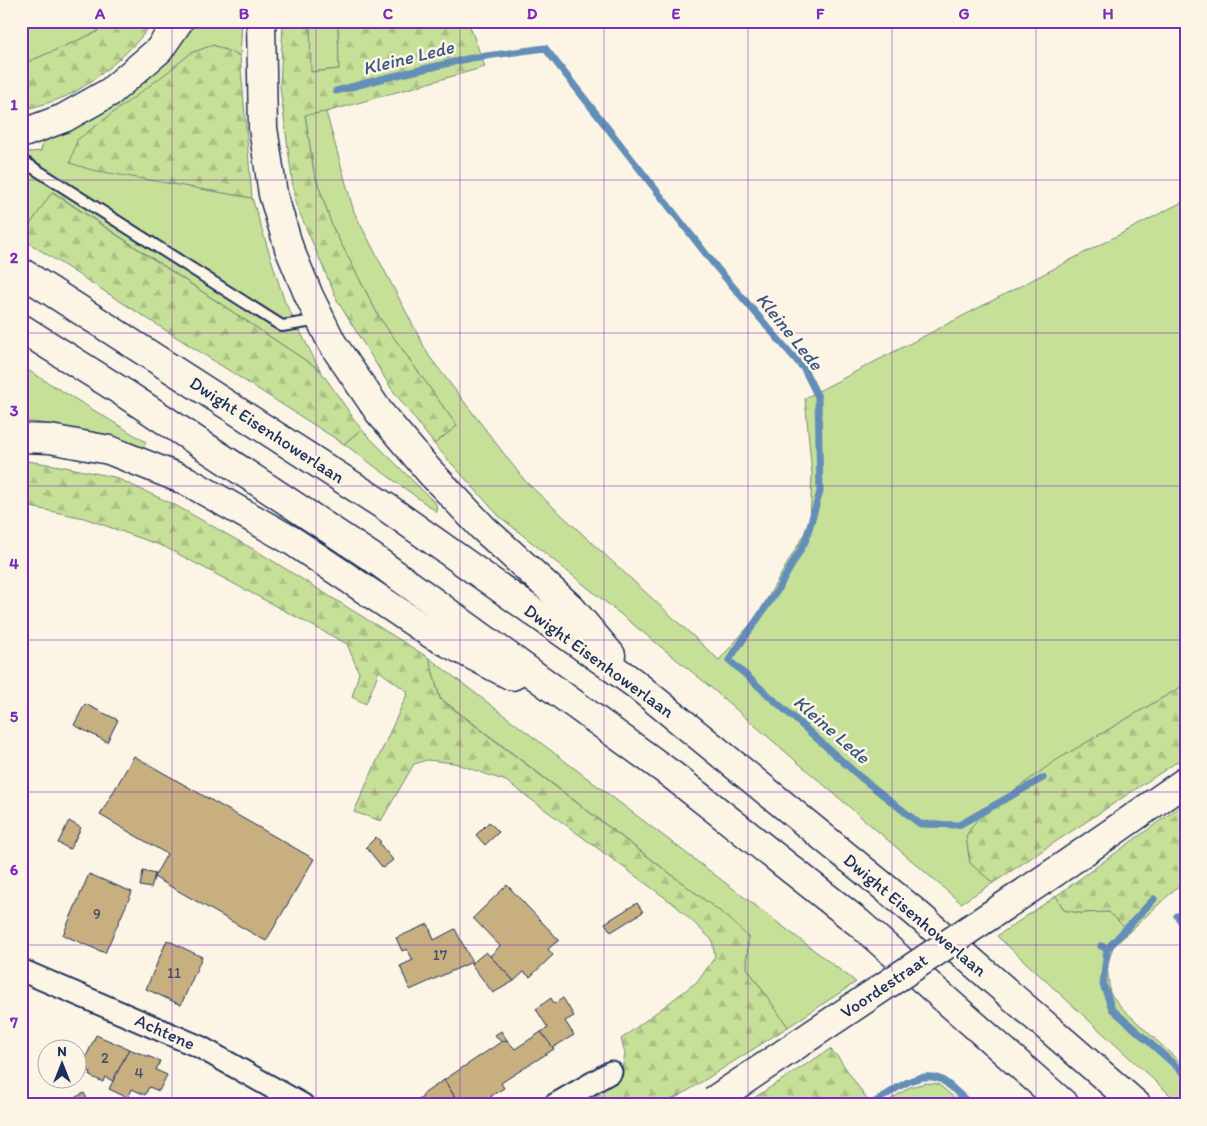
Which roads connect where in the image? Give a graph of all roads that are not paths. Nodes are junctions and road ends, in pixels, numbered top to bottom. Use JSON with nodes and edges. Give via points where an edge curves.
{"nodes":[{"id":1,"x":179,"y":21,"type":"edge"},
{"id":2,"x":260,"y":21,"type":"edge"},
{"id":3,"x":21,"y":134,"type":"edge"},
{"id":4,"x":21,"y":160,"type":"edge"},
{"id":5,"x":21,"y":272,"type":"edge"},
{"id":6,"x":321,"y":320,"type":"junction"},
{"id":7,"x":21,"y":328,"type":"edge"},
{"id":8,"x":21,"y":438,"type":"edge"},
{"id":9,"x":634,"y":684,"type":"junction"},
{"id":10,"x":594,"y":717,"type":"junction"},
{"id":11,"x":1186,"y":780,"type":"edge"},
{"id":12,"x":21,"y":970,"type":"edge"},
{"id":13,"x":612,"y":1072,"type":"dead end"},
{"id":14,"x":709,"y":1103,"type":"edge"},
{"id":15,"x":302,"y":1105,"type":"edge"},
{"id":16,"x":554,"y":1105,"type":"edge"},
{"id":17,"x":1065,"y":1105,"type":"edge"},
{"id":18,"x":1137,"y":1105,"type":"edge"}],
"edges":[{"from":1,"to":3,"type":"main road","via":[[159,50],[110,92],[64,118]]},
{"from":2,"to":6,"type":"main road","via":[[263,128],[273,194],[289,248]]},
{"from":4,"to":6,"type":"lane","via":[[282,326]]},
{"from":5,"to":9,"type":"main road","name":"Dwight Eisenhowerlaan","via":[[386,507]]},
{"from":6,"to":9,"type":"main road","via":[[332,343],[379,412],[429,472],[483,528],[571,608]]},
{"from":7,"to":10,"type":"main road","via":[[373,558]]},
{"from":8,"to":10,"type":"main road","via":[[50,439],[109,450],[187,480],[294,542],[433,635]]},
{"from":9,"to":18,"type":"main road","name":"Dwight Eisenhowerlaan","via":[[916,913]]},
{"from":10,"to":17,"type":"main road","via":[[672,774],[859,924]]},
{"from":11,"to":14,"type":"main road","name":"Voordestraat","bridge":true,"via":[[1055,872]]},
{"from":12,"to":15,"type":"street","name":"Achtene","via":[[200,1047]]},
{"from":13,"to":16,"type":"street"}]}
